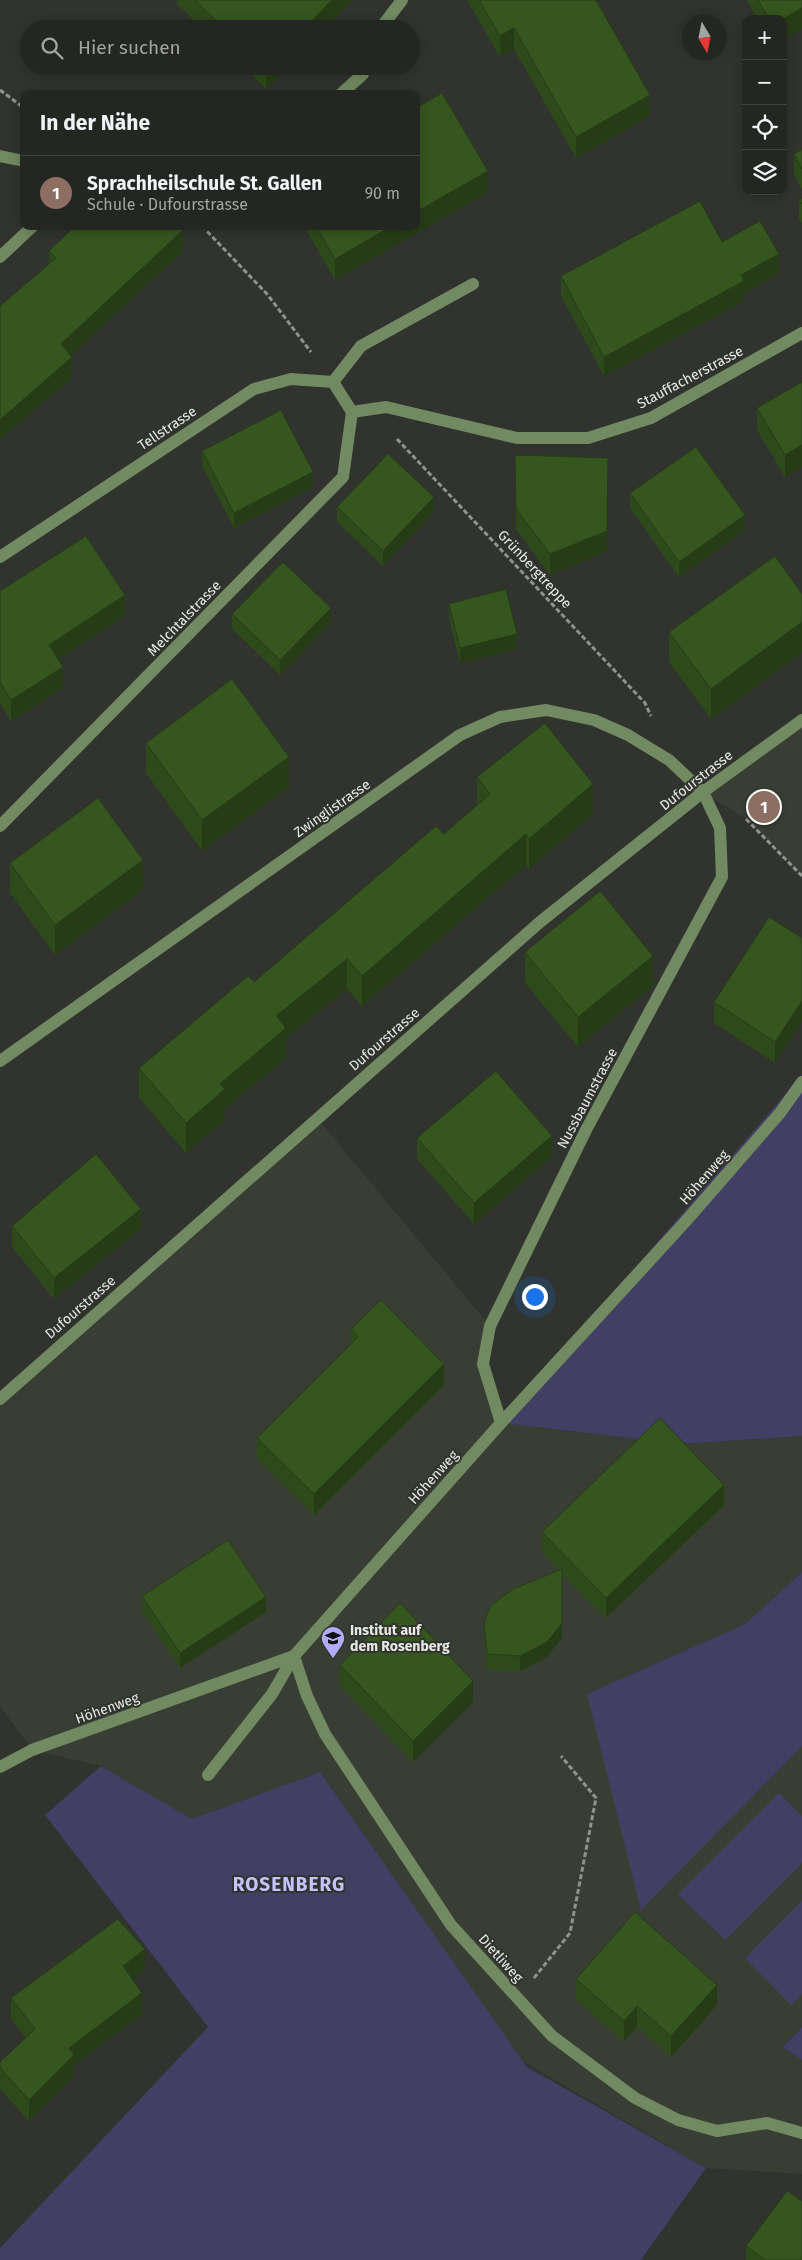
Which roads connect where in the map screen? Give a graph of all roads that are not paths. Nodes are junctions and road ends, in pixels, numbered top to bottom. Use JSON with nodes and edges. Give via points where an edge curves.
{"nodes":[{"id":1,"x":402,"y":0,"type":"edge"},
{"id":2,"x":387,"y":20,"type":"edge"},
{"id":3,"x":362,"y":75,"type":"edge"},
{"id":4,"x":345,"y":90,"type":"edge"},
{"id":5,"x":0,"y":156,"type":"edge"},
{"id":6,"x":20,"y":160,"type":"edge"},
{"id":7,"x":29,"y":230,"type":"edge"},
{"id":8,"x":0,"y":257,"type":"edge"},
{"id":9,"x":473,"y":284,"type":"dead end"},
{"id":10,"x":802,"y":333,"type":"edge"},
{"id":11,"x":333,"y":382,"type":"junction"},
{"id":12,"x":352,"y":412,"type":"junction"},
{"id":13,"x":0,"y":557,"type":"edge"},
{"id":14,"x":802,"y":720,"type":"edge"},
{"id":15,"x":703,"y":792,"type":"junction"},
{"id":16,"x":0,"y":826,"type":"edge"},
{"id":17,"x":0,"y":1061,"type":"edge"},
{"id":18,"x":802,"y":1082,"type":"edge"},
{"id":19,"x":0,"y":1398,"type":"edge"},
{"id":20,"x":501,"y":1423,"type":"junction"},
{"id":21,"x":294,"y":1656,"type":"junction"},
{"id":22,"x":0,"y":1768,"type":"edge"},
{"id":23,"x":208,"y":1775,"type":"dead end"},
{"id":24,"x":802,"y":2133,"type":"edge"}],
"edges":[{"from":1,"to":2,"type":"street"},
{"from":3,"to":4,"type":"street"},
{"from":5,"to":6,"type":"street"},
{"from":7,"to":8,"type":"street"},
{"from":9,"to":11,"type":"street","via":[[362,346]]},
{"from":10,"to":12,"type":"street","name":"Stauffacherstrasse","via":[[651,418],[588,438],[517,438],[386,407]]},
{"from":11,"to":12,"type":"street"},
{"from":11,"to":13,"type":"street","name":"Tellstrasse","via":[[291,379],[254,389]]},
{"from":12,"to":16,"type":"street","name":"Melchtalstrasse","via":[[343,477]]},
{"from":14,"to":15,"type":"street","name":"Dufourstrasse"},
{"from":15,"to":17,"type":"street","name":"Zwinglistrasse","via":[[669,760],[628,735],[594,720],[546,710],[500,717],[460,735]]},
{"from":15,"to":19,"type":"street","name":"Dufourstrasse","via":[[540,922]]},
{"from":15,"to":20,"type":"street","name":"Nussbaumstrasse","via":[[720,828],[722,877],[586,1130],[490,1326],[483,1364]]},
{"from":18,"to":20,"type":"street","name":"Höhenweg","via":[[780,1113],[691,1214]]},
{"from":20,"to":21,"type":"street","name":"Höhenweg"},
{"from":21,"to":22,"type":"street","name":"Höhenweg","via":[[32,1750]]},
{"from":21,"to":23,"type":"street","via":[[272,1694]]},
{"from":21,"to":24,"type":"street","name":"Dietliweg","via":[[307,1696],[325,1734],[451,1925],[552,2036],[634,2098],[678,2120],[717,2131],[767,2123]]}]}
